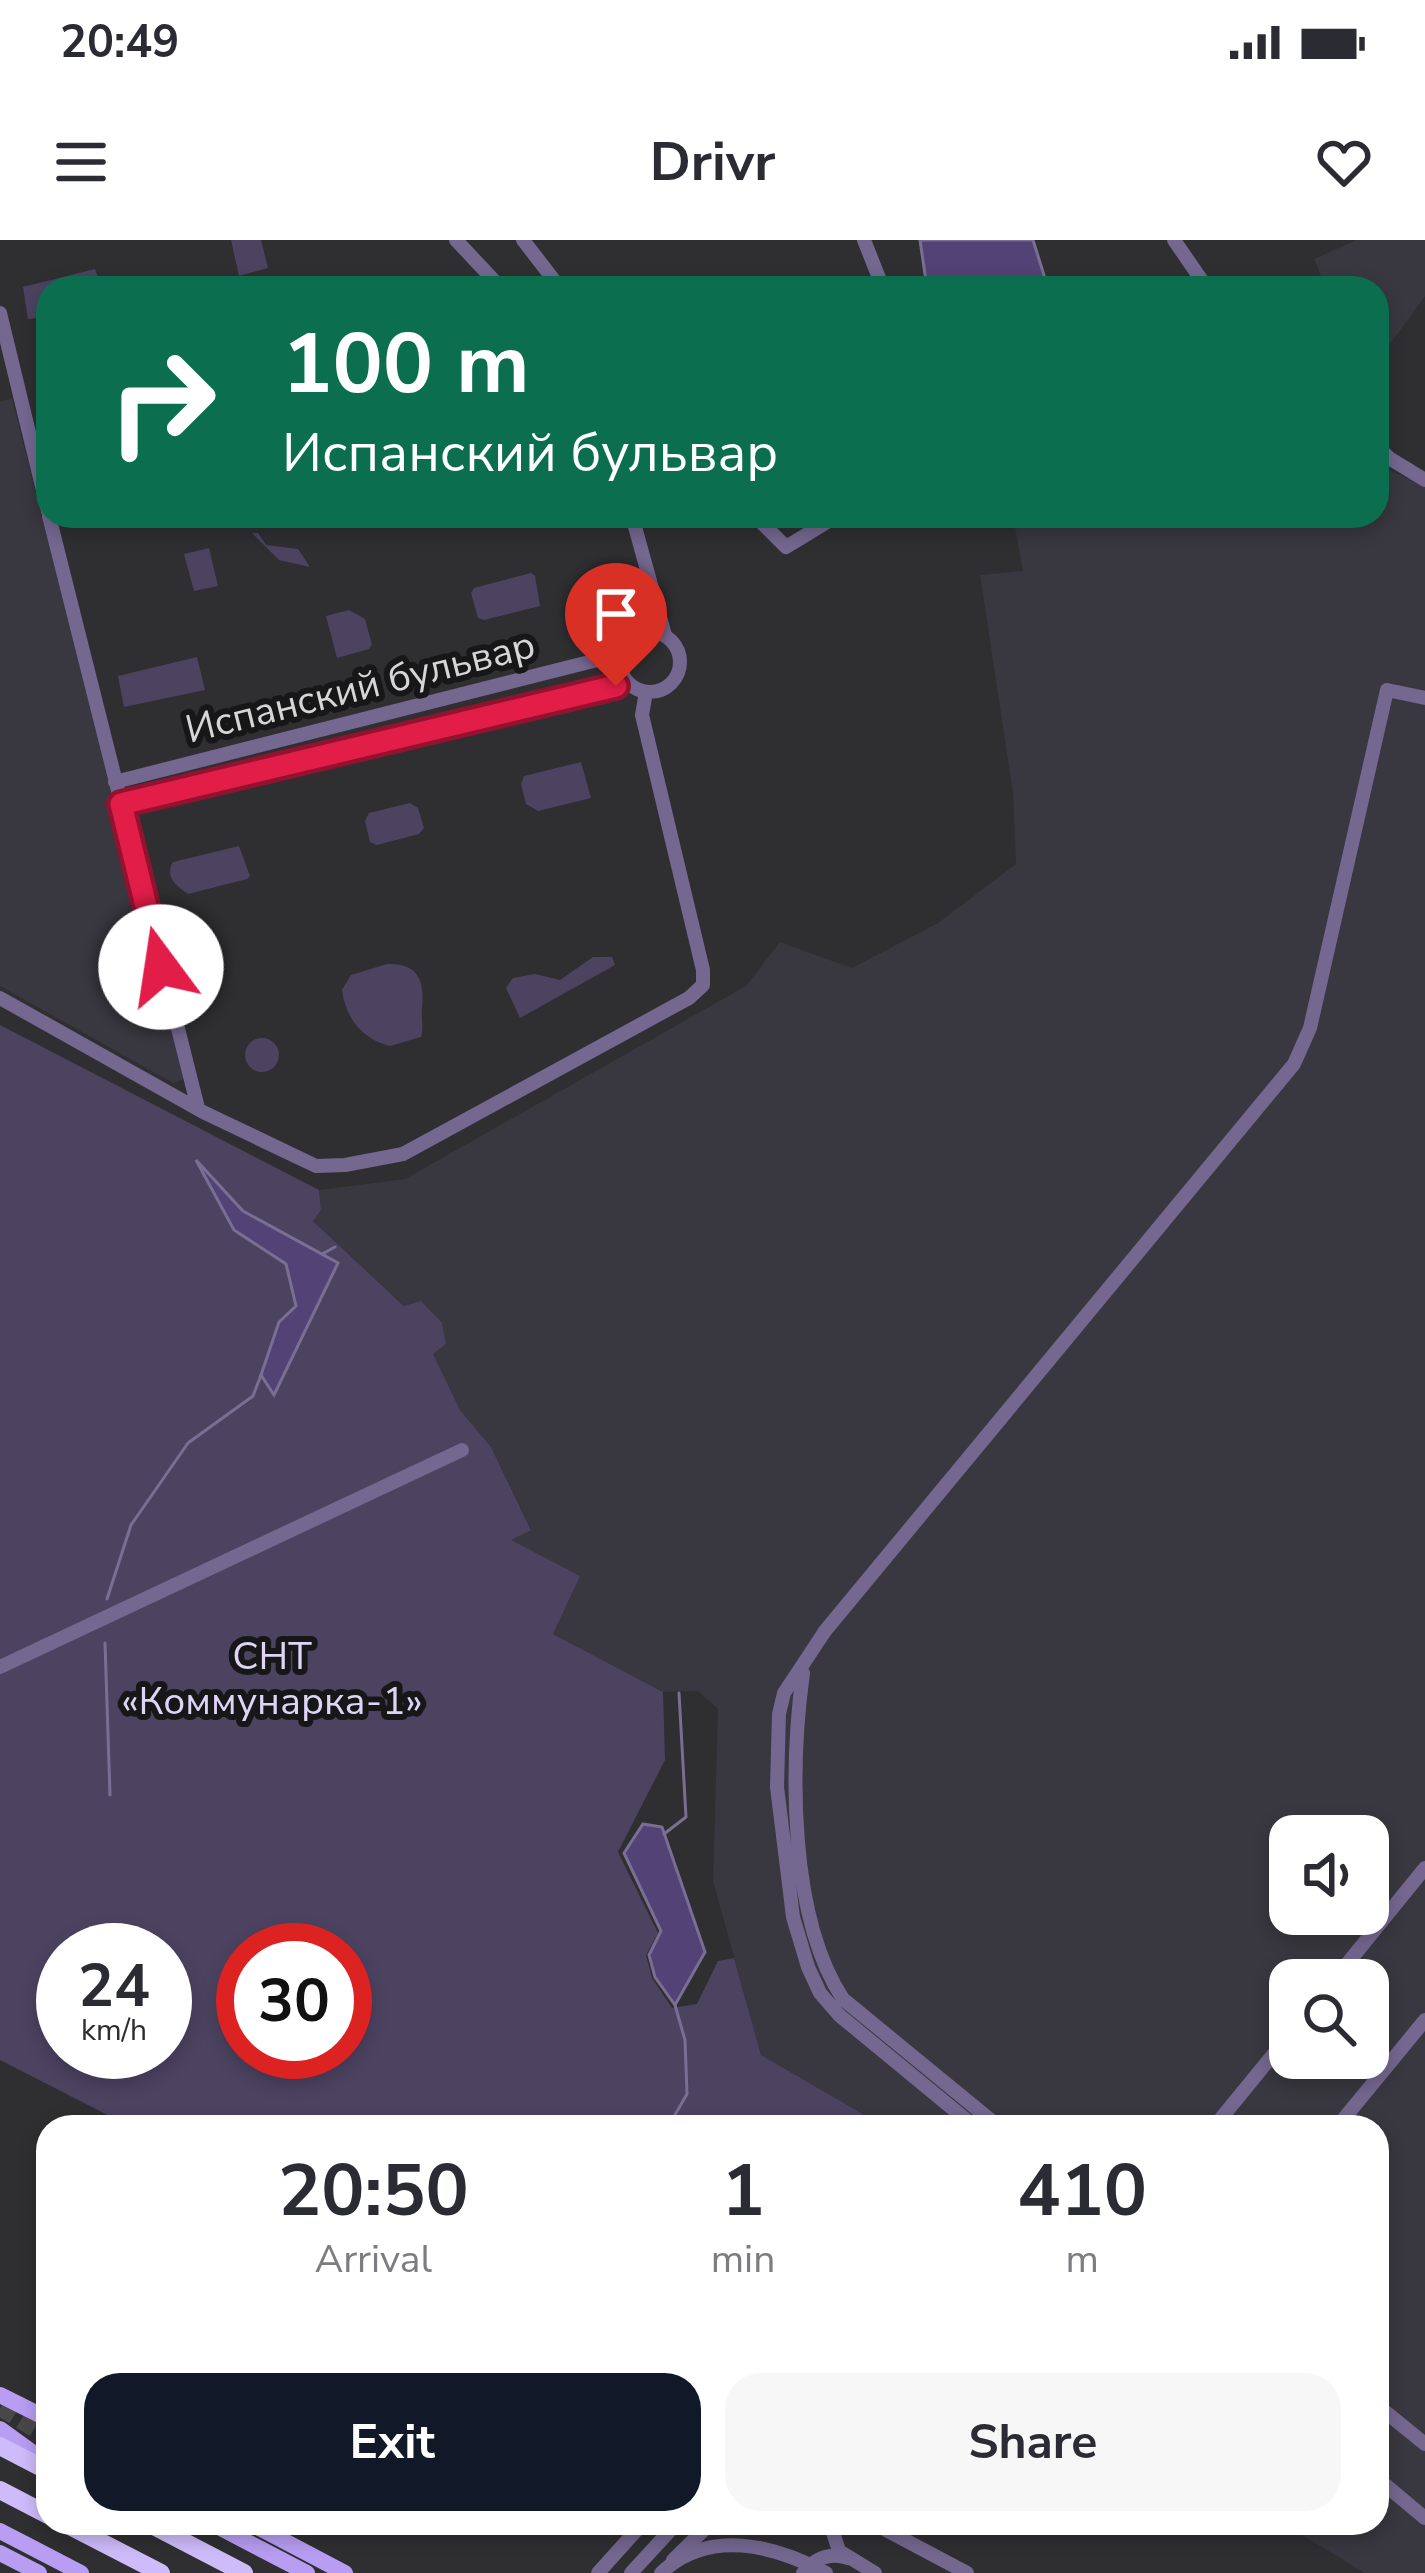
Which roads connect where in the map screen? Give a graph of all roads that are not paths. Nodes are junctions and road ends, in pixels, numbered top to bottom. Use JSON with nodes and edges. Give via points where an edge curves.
{"nodes":[{"id":1,"x":456,"y":240,"type":"edge"},
{"id":2,"x":523,"y":240,"type":"edge"},
{"id":3,"x":864,"y":240,"type":"edge"},
{"id":4,"x":1174,"y":240,"type":"edge"},
{"id":5,"x":490,"y":276,"type":"edge"},
{"id":6,"x":551,"y":276,"type":"edge"},
{"id":7,"x":878,"y":276,"type":"edge"},
{"id":8,"x":1199,"y":276,"type":"edge"},
{"id":9,"x":0,"y":313,"type":"edge"},
{"id":10,"x":0,"y":383,"type":"edge"},
{"id":11,"x":18,"y":389,"type":"junction"},
{"id":12,"x":1389,"y":457,"type":"edge"},
{"id":13,"x":36,"y":461,"type":"edge"},
{"id":14,"x":1425,"y":480,"type":"edge"},
{"id":15,"x":53,"y":528,"type":"edge"},
{"id":16,"x":635,"y":528,"type":"edge"},
{"id":17,"x":766,"y":528,"type":"edge"},
{"id":18,"x":817,"y":528,"type":"edge"},
{"id":19,"x":665,"y":635,"type":"junction"},
{"id":20,"x":621,"y":654,"type":"junction"},
{"id":21,"x":628,"y":683,"type":"junction"},
{"id":22,"x":646,"y":692,"type":"junction"},
{"id":23,"x":1425,"y":698,"type":"edge"},
{"id":24,"x":116,"y":782,"type":"junction"},
{"id":25,"x":121,"y":804,"type":"junction"},
{"id":26,"x":0,"y":998,"type":"edge"},
{"id":27,"x":189,"y":1080,"type":"junction"},
{"id":28,"x":169,"y":1092,"type":"junction"},
{"id":29,"x":198,"y":1108,"type":"junction"},
{"id":30,"x":462,"y":1450,"type":"dead end"},
{"id":31,"x":0,"y":1667,"type":"edge"},
{"id":32,"x":804,"y":1668,"type":"junction"},
{"id":33,"x":1425,"y":1868,"type":"edge"},
{"id":34,"x":1351,"y":1959,"type":"edge"},
{"id":35,"x":1425,"y":2020,"type":"edge"},
{"id":36,"x":1269,"y":2060,"type":"edge"},
{"id":37,"x":960,"y":2115,"type":"edge"},
{"id":38,"x":984,"y":2115,"type":"edge"},
{"id":39,"x":1224,"y":2115,"type":"edge"},
{"id":40,"x":1346,"y":2115,"type":"edge"},
{"id":41,"x":0,"y":2395,"type":"edge"},
{"id":42,"x":36,"y":2413,"type":"edge"},
{"id":43,"x":1389,"y":2415,"type":"edge"},
{"id":44,"x":0,"y":2429,"type":"edge"},
{"id":45,"x":1425,"y":2444,"type":"edge"},
{"id":46,"x":0,"y":2446,"type":"edge"},
{"id":47,"x":36,"y":2458,"type":"edge"},
{"id":48,"x":36,"y":2462,"type":"edge"},
{"id":49,"x":1389,"y":2488,"type":"edge"},
{"id":50,"x":0,"y":2490,"type":"edge"},
{"id":51,"x":36,"y":2509,"type":"edge"},
{"id":52,"x":1425,"y":2518,"type":"edge"},
{"id":53,"x":0,"y":2531,"type":"edge"},
{"id":54,"x":86,"y":2535,"type":"edge"},
{"id":55,"x":171,"y":2535,"type":"edge"},
{"id":56,"x":235,"y":2535,"type":"edge"},
{"id":57,"x":273,"y":2535,"type":"edge"},
{"id":58,"x":632,"y":2535,"type":"edge"},
{"id":59,"x":666,"y":2535,"type":"edge"},
{"id":60,"x":699,"y":2535,"type":"edge"},
{"id":61,"x":832,"y":2535,"type":"edge"},
{"id":62,"x":896,"y":2535,"type":"edge"},
{"id":63,"x":101,"y":2543,"type":"junction"},
{"id":64,"x":0,"y":2553,"type":"edge"},
{"id":65,"x":848,"y":2558,"type":"junction"},
{"id":66,"x":663,"y":2571,"type":"edge"},
{"id":67,"x":39,"y":2573,"type":"edge"},
{"id":68,"x":81,"y":2573,"type":"edge"},
{"id":69,"x":142,"y":2573,"type":"edge"},
{"id":70,"x":161,"y":2573,"type":"edge"},
{"id":71,"x":244,"y":2573,"type":"edge"},
{"id":72,"x":307,"y":2573,"type":"edge"},
{"id":73,"x":344,"y":2573,"type":"edge"},
{"id":74,"x":598,"y":2573,"type":"edge"},
{"id":75,"x":631,"y":2573,"type":"edge"},
{"id":76,"x":802,"y":2573,"type":"edge"},
{"id":77,"x":826,"y":2573,"type":"edge"},
{"id":78,"x":875,"y":2573,"type":"edge"},
{"id":79,"x":967,"y":2573,"type":"edge"}],
"edges":[{"from":1,"to":5,"type":"street"},
{"from":2,"to":6,"type":"street"},
{"from":3,"to":7,"type":"street"},
{"from":4,"to":8,"type":"street"},
{"from":9,"to":11,"type":"street"},
{"from":10,"to":11,"type":"street"},
{"from":11,"to":13,"type":"street"},
{"from":12,"to":14,"type":"street"},
{"from":15,"to":24,"type":"street"},
{"from":16,"to":19,"type":"street"},
{"from":17,"to":18,"type":"street","via":[[786,547]]},
{"from":19,"to":20,"type":"street","via":[[638,634]]},
{"from":19,"to":22,"type":"street","via":[[679,651],[679,672],[666,688]]},
{"from":20,"to":21,"type":"street"},
{"from":20,"to":24,"type":"street","name":"Испанский бульвар"},
{"from":21,"to":22,"type":"street"},
{"from":21,"to":25,"type":"street","name":"Испанский бульвар"},
{"from":22,"to":29,"type":"street","via":[[642,715],[704,970],[696,994],[398,1155],[316,1166]]},
{"from":23,"to":32,"type":"street","via":[[1387,690],[1310,1028],[1294,1064],[836,1618]]},
{"from":24,"to":25,"type":"street"},
{"from":25,"to":27,"type":"street"},
{"from":26,"to":28,"type":"street"},
{"from":27,"to":28,"type":"street","via":[[184,1090]]},
{"from":27,"to":29,"type":"street"},
{"from":28,"to":29,"type":"street"},
{"from":30,"to":31,"type":"street"},
{"from":32,"to":37,"type":"street","via":[[779,1714],[777,1787],[793,1916],[808,1967],[839,2015]]},
{"from":32,"to":38,"type":"street","via":[[796,1722],[800,1845],[827,1974],[844,1999]]},
{"from":33,"to":34,"type":"street"},
{"from":35,"to":40,"type":"street"},
{"from":36,"to":39,"type":"street"},
{"from":41,"to":42,"type":"main road"},
{"from":43,"to":45,"type":"street"},
{"from":44,"to":47,"type":"main road"},
{"from":46,"to":48,"type":"highway"},
{"from":49,"to":52,"type":"street"},
{"from":50,"to":51,"type":"highway"},
{"from":53,"to":68,"type":"main road"},
{"from":54,"to":63,"type":"highway"},
{"from":55,"to":71,"type":"highway"},
{"from":56,"to":72,"type":"main road"},
{"from":57,"to":73,"type":"main road"},
{"from":58,"to":74,"type":"street"},
{"from":59,"to":75,"type":"street"},
{"from":60,"to":66,"type":"street","bridge":true},
{"from":61,"to":65,"type":"street"},
{"from":62,"to":79,"type":"street"},
{"from":63,"to":69,"type":"street"},
{"from":63,"to":70,"type":"highway"},
{"from":64,"to":67,"type":"main road"},
{"from":65,"to":76,"type":"street","via":[[828,2555]]},
{"from":65,"to":78,"type":"street"},
{"from":66,"to":77,"type":"street","bridge":true,"via":[[698,2550],[739,2544]]}]}
